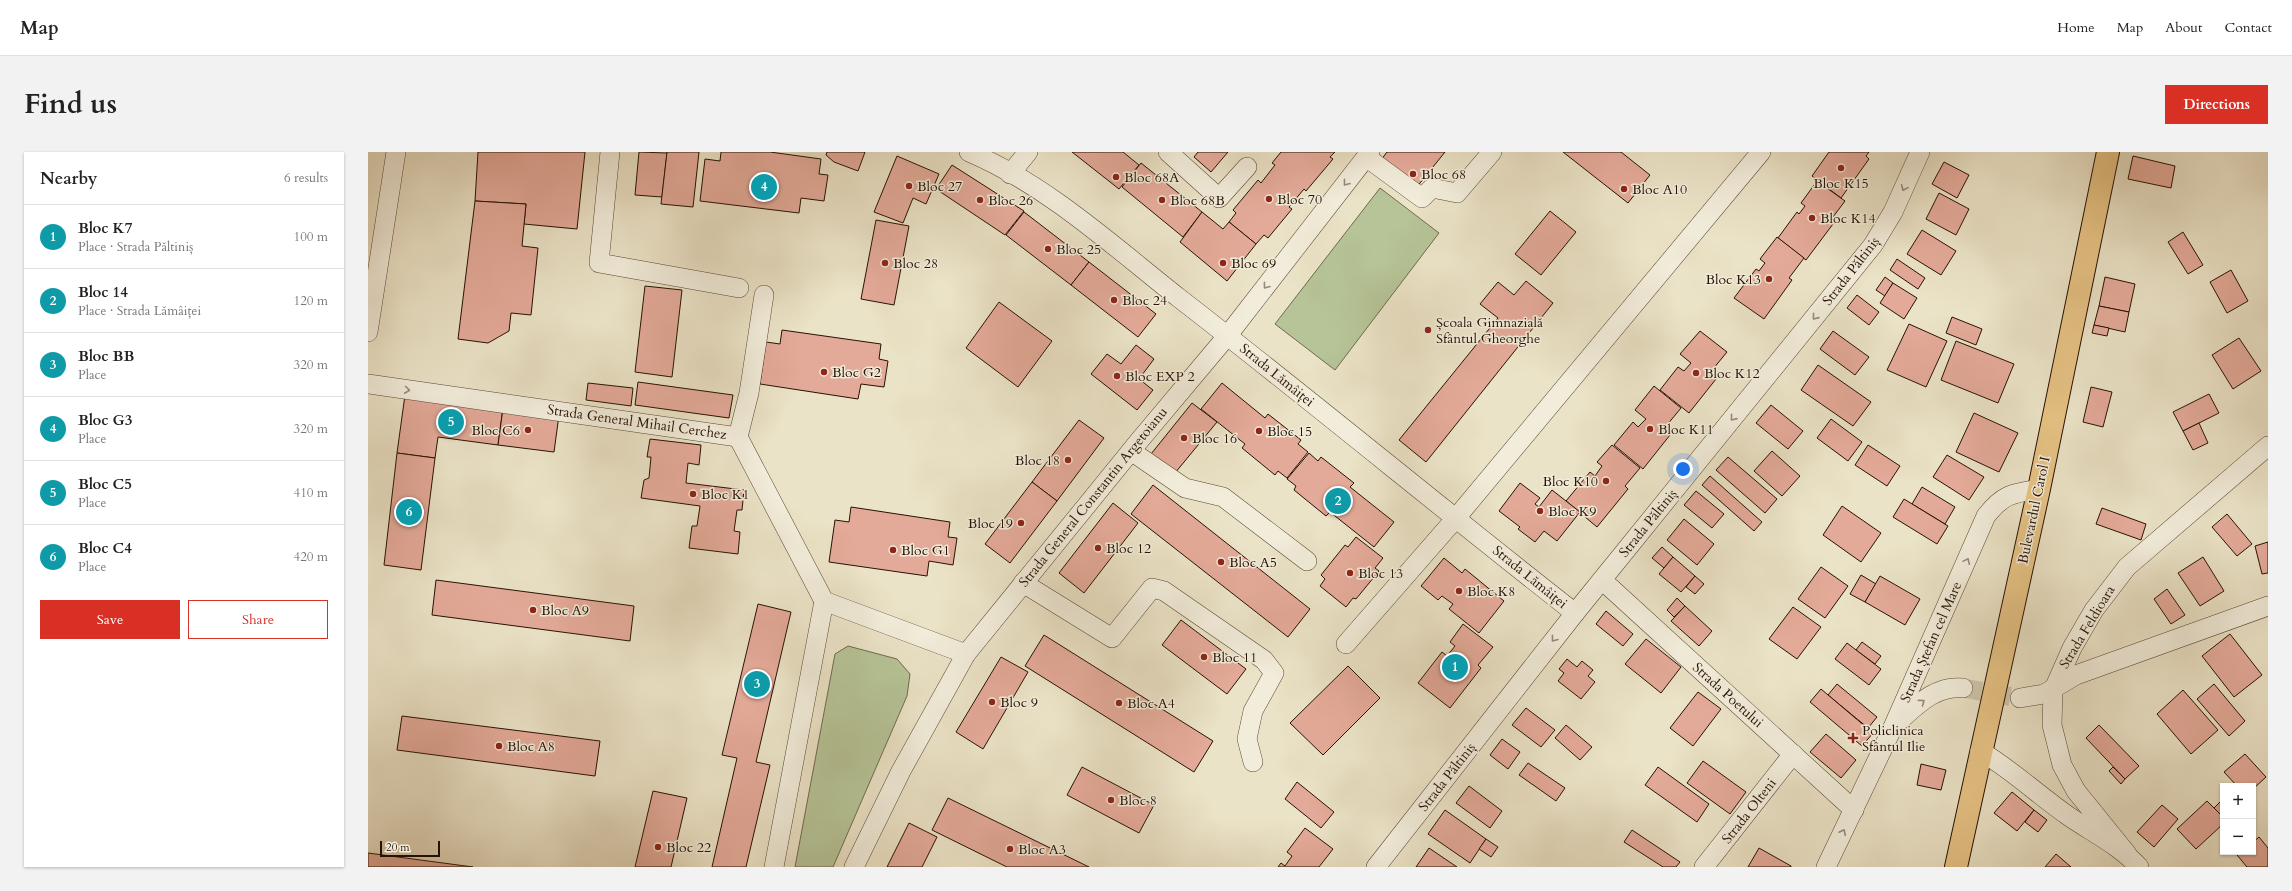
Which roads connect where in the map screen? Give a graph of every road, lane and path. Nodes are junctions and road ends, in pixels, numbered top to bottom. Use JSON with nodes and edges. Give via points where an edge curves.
{"nodes":[{"id":1,"x":396,"y":152,"type":"edge"},
{"id":2,"x":610,"y":152,"type":"edge"},
{"id":3,"x":969,"y":152,"type":"edge"},
{"id":4,"x":1028,"y":152,"type":"edge"},
{"id":5,"x":1168,"y":152,"type":"edge"},
{"id":6,"x":1492,"y":152,"type":"edge"},
{"id":7,"x":1761,"y":152,"type":"edge"},
{"id":8,"x":1920,"y":152,"type":"edge"},
{"id":9,"x":2108,"y":152,"type":"edge"},
{"id":10,"x":1368,"y":154,"type":"edge"},
{"id":11,"x":1247,"y":167,"type":"dead end"},
{"id":12,"x":1010,"y":174,"type":"junction"},
{"id":13,"x":739,"y":288,"type":"dead end"},
{"id":14,"x":764,"y":295,"type":"dead end"},
{"id":15,"x":368,"y":332,"type":"edge"},
{"id":16,"x":1228,"y":335,"type":"junction"},
{"id":17,"x":368,"y":384,"type":"edge"},
{"id":18,"x":738,"y":437,"type":"junction"},
{"id":19,"x":2268,"y":446,"type":"edge"},
{"id":20,"x":1131,"y":451,"type":"junction"},
{"id":21,"x":2039,"y":489,"type":"junction"},
{"id":22,"x":1456,"y":518,"type":"junction"},
{"id":23,"x":1307,"y":561,"type":"dead end"},
{"id":24,"x":1602,"y":580,"type":"junction"},
{"id":25,"x":1024,"y":583,"type":"junction"},
{"id":26,"x":824,"y":601,"type":"junction"},
{"id":27,"x":2268,"y":606,"type":"edge"},
{"id":28,"x":1574,"y":613,"type":"junction"},
{"id":29,"x":1346,"y":644,"type":"dead end"},
{"id":30,"x":966,"y":654,"type":"junction"},
{"id":31,"x":1963,"y":688,"type":"tunnel mouth"},
{"id":32,"x":2053,"y":691,"type":"junction"},
{"id":33,"x":2020,"y":698,"type":"tunnel mouth"},
{"id":34,"x":1893,"y":727,"type":"junction"},
{"id":35,"x":1980,"y":751,"type":"junction"},
{"id":36,"x":1793,"y":754,"type":"junction"},
{"id":37,"x":1253,"y":762,"type":"dead end"},
{"id":38,"x":1854,"y":810,"type":"junction"},
{"id":39,"x":2133,"y":861,"type":"edge"},
{"id":40,"x":774,"y":867,"type":"edge"},
{"id":41,"x":854,"y":867,"type":"edge"},
{"id":42,"x":1376,"y":867,"type":"edge"},
{"id":43,"x":1704,"y":867,"type":"edge"},
{"id":44,"x":1826,"y":867,"type":"edge"},
{"id":45,"x":1956,"y":867,"type":"edge"}],
"edges":[{"from":1,"to":15,"type":"street"},
{"from":2,"to":13,"type":"street","via":[[599,263]]},
{"from":3,"to":12,"type":"street","name":"Strada Lămâiței"},
{"from":4,"to":12,"type":"street"},
{"from":5,"to":11,"type":"street","via":[[1219,198]]},
{"from":6,"to":10,"type":"street","via":[[1457,193],[1432,188],[1422,198]]},
{"from":7,"to":22,"type":"street"},
{"from":8,"to":24,"type":"street","name":"Strada Păltiniș","one_way":true,"via":[[1893,212],[1873,246]]},
{"from":9,"to":21,"type":"main road","name":"Bulevardul Carol I"},
{"from":10,"to":16,"type":"street","name":"Strada General Constantin Argetoianu","one_way":true},
{"from":12,"to":16,"type":"street","name":"Strada Lămâiței","via":[[1049,196]]},
{"from":14,"to":18,"type":"street","via":[[749,393]]},
{"from":16,"to":20,"type":"street","name":"Strada General Constantin Argetoianu"},
{"from":16,"to":22,"type":"street","name":"Strada Lămâiței"},
{"from":17,"to":18,"type":"street","name":"Strada General Mihail Cerchez","one_way":true},
{"from":18,"to":26,"type":"street","name":"Strada General Mihail Cerchez"},
{"from":19,"to":32,"type":"street","name":"Strada Feldioara","via":[[2123,572],[2094,610],[2072,648]]},
{"from":20,"to":23,"type":"street","via":[[1185,488],[1223,497]]},
{"from":20,"to":25,"type":"street","name":"Strada General Constantin Argetoianu"},
{"from":34,"to":21,"type":"street","name":"Strada Ștefan cel Mare","one_way":true,"via":[[1986,516],[1996,503],[2010,493]]},
{"from":21,"to":35,"type":"main road","name":"Bulevardul Carol I"},
{"from":22,"to":28,"type":"street","name":"Strada Lămâiței"},
{"from":22,"to":29,"type":"street"},
{"from":24,"to":28,"type":"street","name":"Strada Păltiniș"},
{"from":24,"to":36,"type":"street","name":"Strada Poetului"},
{"from":25,"to":30,"type":"street","name":"Strada General Constantin Argetoianu"},
{"from":25,"to":37,"type":"street","via":[[1112,638],[1152,588],[1164,591],[1264,660],[1274,673],[1253,711],[1247,739]]},
{"from":26,"to":30,"type":"street"},
{"from":26,"to":40,"type":"street"},
{"from":27,"to":32,"type":"street","via":[[2076,675]]},
{"from":28,"to":42,"type":"street","name":"Strada Păltiniș","one_way":true},
{"from":30,"to":41,"type":"street","name":"Strada General Constantin Argetoianu","via":[[901,771]]},
{"from":34,"to":31,"type":"street","one_way":true,"via":[[1940,690]]},
{"from":32,"to":33,"type":"street"},
{"from":32,"to":39,"type":"street","name":"Strada Feldioara","via":[[2052,725],[2062,765],[2076,791]]},
{"from":34,"to":38,"type":"street","name":"Strada Ștefan cel Mare"},
{"from":35,"to":39,"type":"street","name":"Strada Feldioara","via":[[1998,761],[2066,815]]},
{"from":35,"to":45,"type":"main road","name":"Bulevardul Carol I"},
{"from":36,"to":38,"type":"street","name":"Strada Poetului"},
{"from":36,"to":43,"type":"street","name":"Strada Olteni"},
{"from":44,"to":38,"type":"street","name":"Strada Ștefan cel Mare","one_way":true}]}
